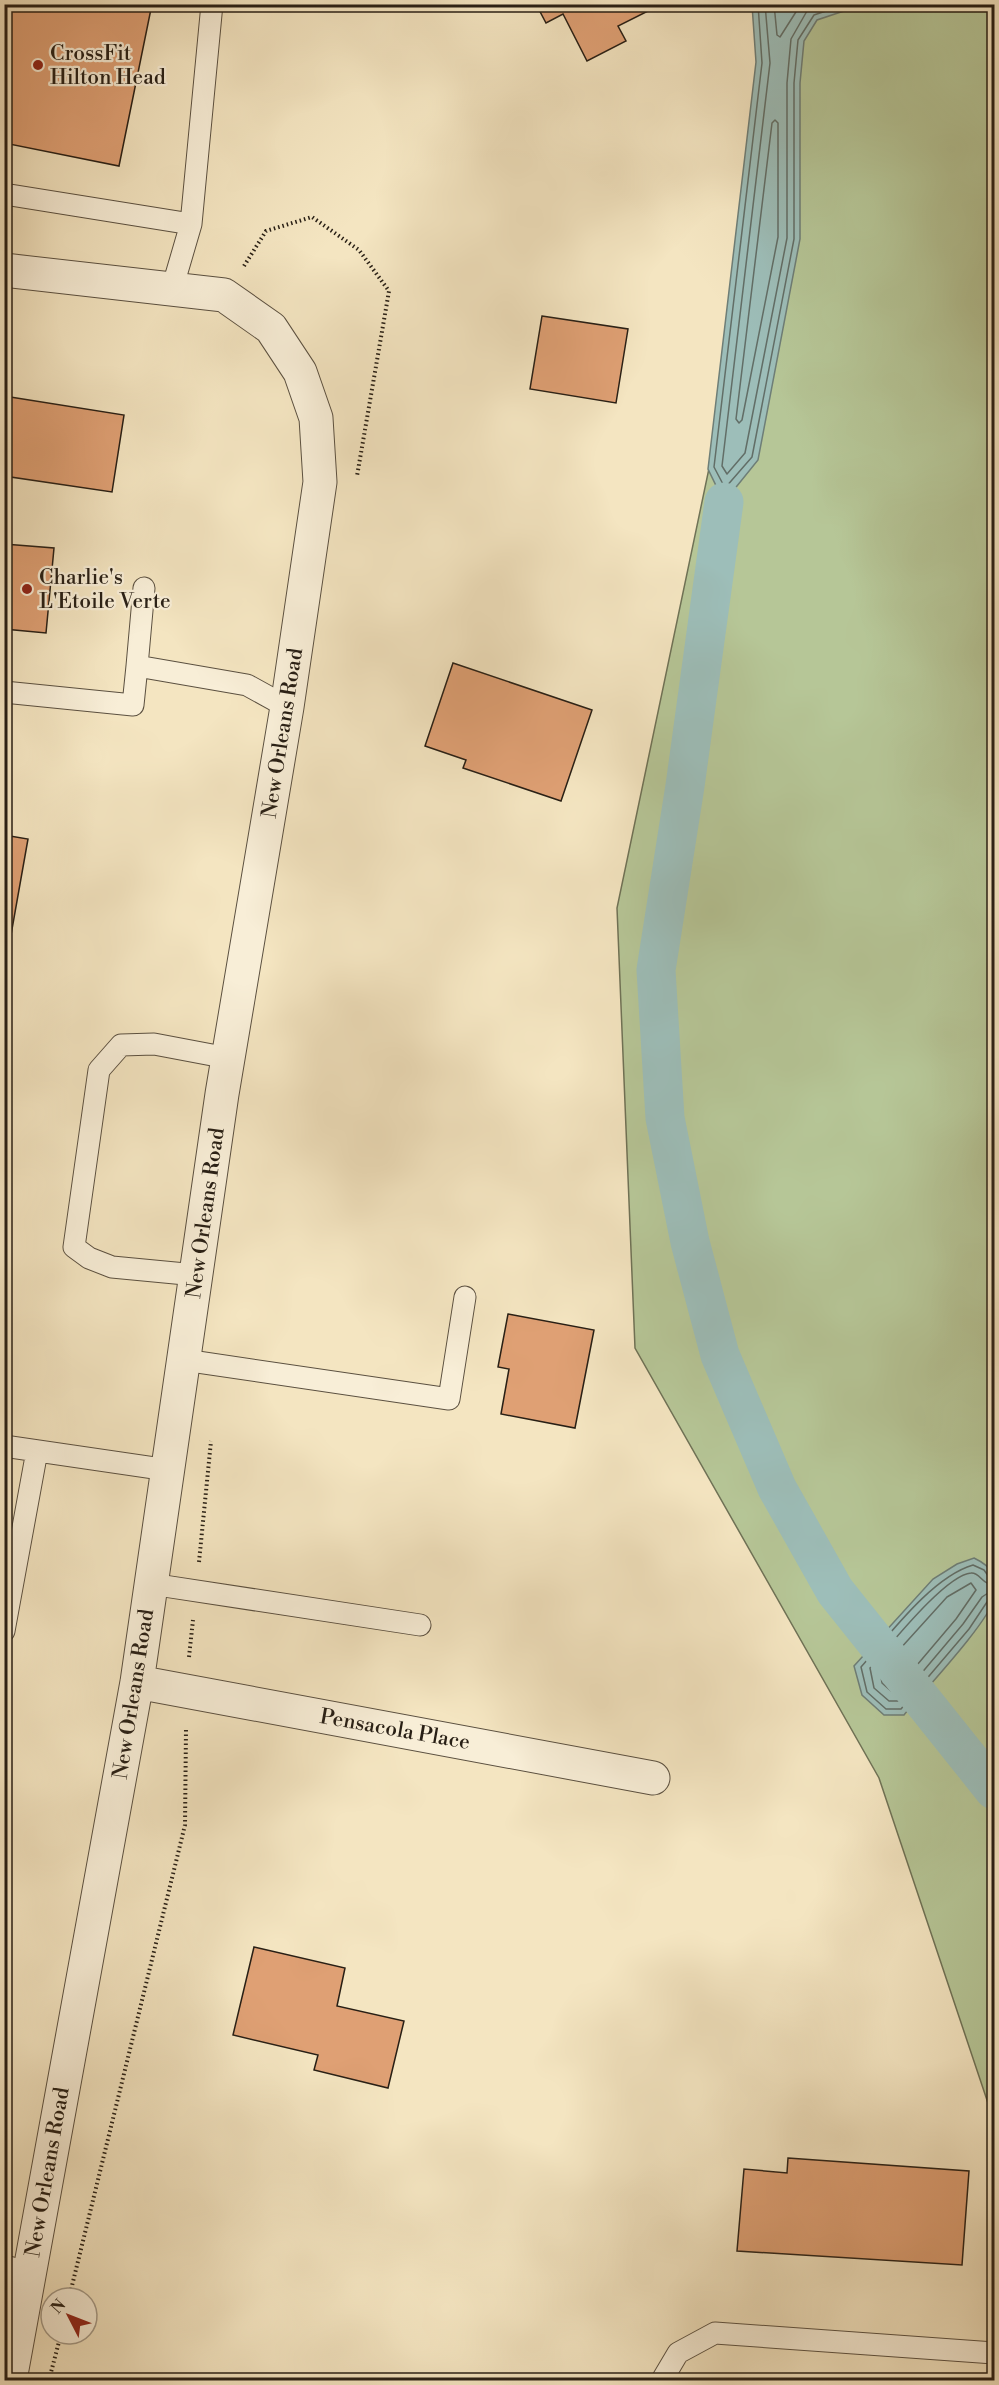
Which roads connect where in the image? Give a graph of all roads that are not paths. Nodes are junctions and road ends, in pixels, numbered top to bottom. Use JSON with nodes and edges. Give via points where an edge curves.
{"nodes":[{"id":1,"x":212,"y":4,"type":"edge"},
{"id":2,"x":4,"y":194,"type":"edge"},
{"id":3,"x":191,"y":224,"type":"junction"},
{"id":4,"x":4,"y":270,"type":"edge"},
{"id":5,"x":172,"y":289,"type":"junction"},
{"id":6,"x":144,"y":588,"type":"dead end"},
{"id":7,"x":137,"y":666,"type":"junction"},
{"id":8,"x":4,"y":692,"type":"edge"},
{"id":9,"x":287,"y":707,"type":"junction"},
{"id":10,"x":228,"y":1058,"type":"junction"},
{"id":11,"x":196,"y":1275,"type":"junction"},
{"id":12,"x":465,"y":1297,"type":"dead end"},
{"id":13,"x":184,"y":1360,"type":"junction"},
{"id":14,"x":4,"y":1446,"type":"edge"},
{"id":15,"x":37,"y":1451,"type":"junction"},
{"id":16,"x":168,"y":1470,"type":"junction"},
{"id":17,"x":151,"y":1584,"type":"junction"},
{"id":18,"x":420,"y":1625,"type":"dead end"},
{"id":19,"x":4,"y":1631,"type":"edge"},
{"id":20,"x":137,"y":1682,"type":"junction"},
{"id":21,"x":653,"y":1778,"type":"dead end"},
{"id":22,"x":17,"y":2269,"type":"edge"},
{"id":23,"x":994,"y":2353,"type":"edge"},
{"id":24,"x":10,"y":2380,"type":"edge"},
{"id":25,"x":662,"y":2380,"type":"edge"}],
"edges":[{"from":1,"to":3,"type":"lane"},
{"from":2,"to":3,"type":"lane"},
{"from":3,"to":5,"type":"lane"},
{"from":4,"to":5,"type":"street","name":"New Orleans Road"},
{"from":5,"to":9,"type":"street","name":"New Orleans Road","via":[[224,295],[271,328],[300,372],[316,418],[321,482]]},
{"from":6,"to":7,"type":"lane"},
{"from":7,"to":8,"type":"lane","via":[[133,705]]},
{"from":7,"to":9,"type":"lane","via":[[247,685]]},
{"from":9,"to":10,"type":"street","name":"New Orleans Road"},
{"from":10,"to":11,"type":"street","name":"New Orleans Road"},
{"from":10,"to":11,"type":"lane","via":[[154,1044],[121,1045],[99,1070],[74,1247],[112,1267]]},
{"from":11,"to":13,"type":"street","name":"New Orleans Road"},
{"from":12,"to":13,"type":"lane","via":[[450,1399]]},
{"from":13,"to":16,"type":"street","name":"New Orleans Road"},
{"from":14,"to":15,"type":"lane"},
{"from":15,"to":16,"type":"lane"},
{"from":15,"to":19,"type":"lane"},
{"from":16,"to":17,"type":"street","name":"New Orleans Road"},
{"from":17,"to":18,"type":"lane"},
{"from":17,"to":20,"type":"street","name":"New Orleans Road"},
{"from":20,"to":21,"type":"street","name":"Pensacola Place"},
{"from":20,"to":22,"type":"street","name":"New Orleans Road"},
{"from":22,"to":24,"type":"street","name":"New Orleans Road"},
{"from":23,"to":25,"type":"lane","via":[[715,2333],[678,2353]]}]}
